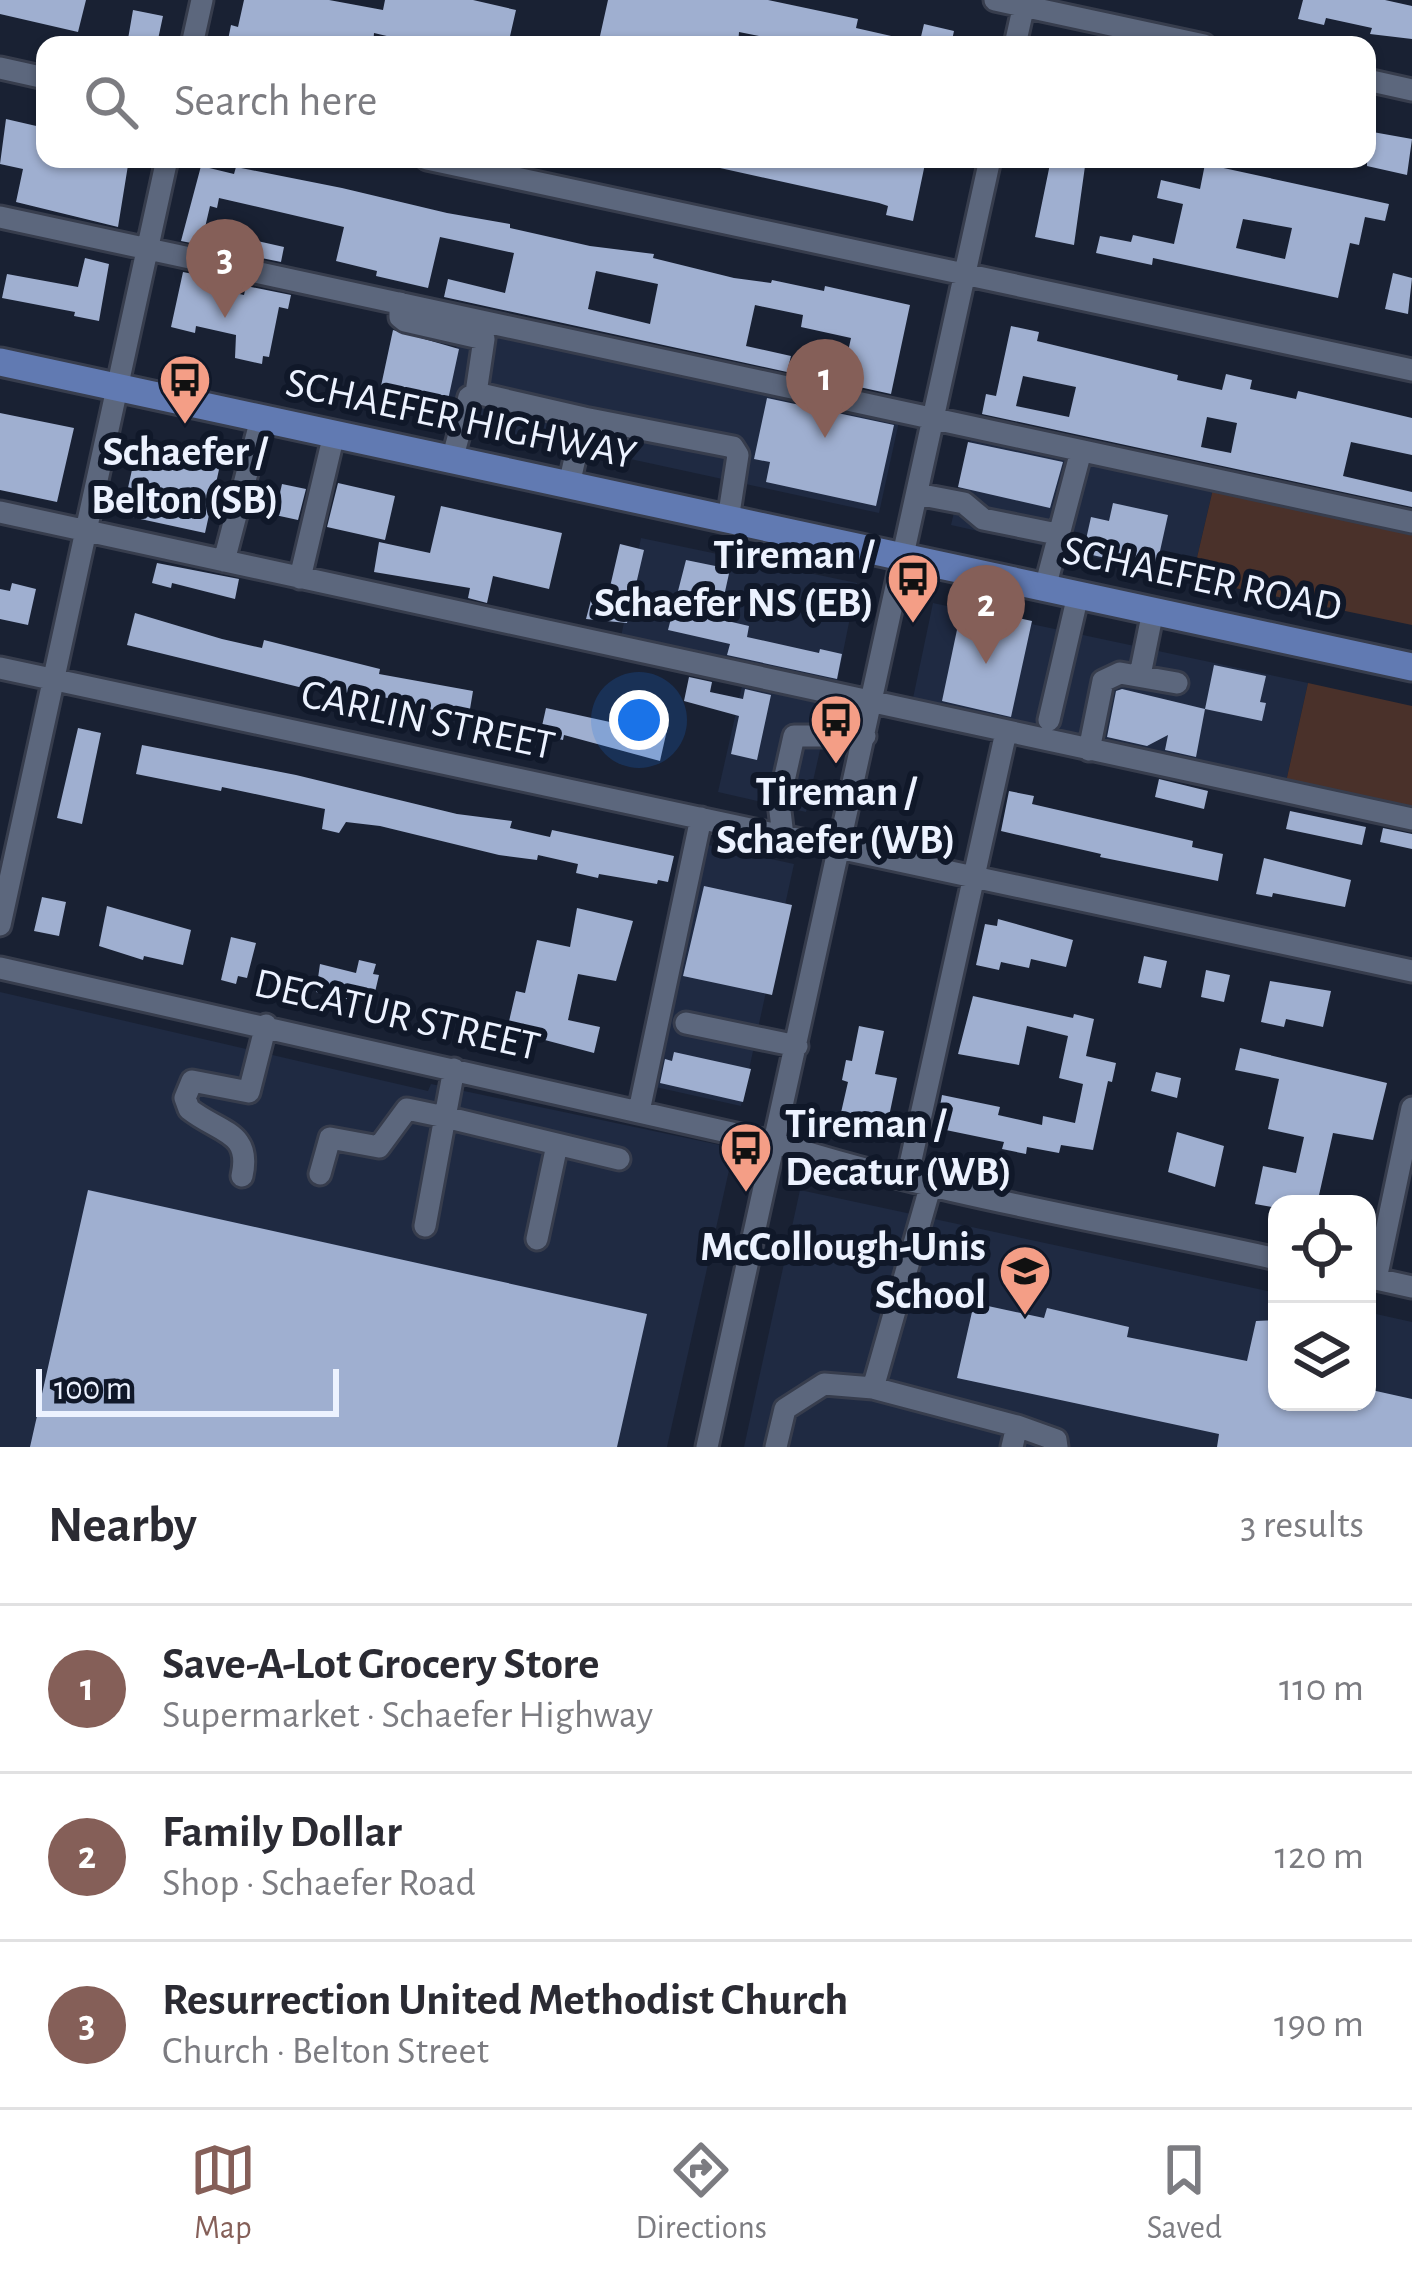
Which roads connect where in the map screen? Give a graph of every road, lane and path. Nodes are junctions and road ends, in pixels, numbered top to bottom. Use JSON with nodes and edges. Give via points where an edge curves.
{"nodes":[{"id":1,"x":202,"y":0,"type":"edge"},
{"id":2,"x":995,"y":0,"type":"edge"},
{"id":3,"x":1024,"y":3,"type":"edge"},
{"id":4,"x":194,"y":36,"type":"edge"},
{"id":5,"x":1017,"y":36,"type":"edge"},
{"id":6,"x":1165,"y":36,"type":"edge"},
{"id":7,"x":0,"y":68,"type":"edge"},
{"id":8,"x":36,"y":76,"type":"edge"},
{"id":9,"x":1376,"y":82,"type":"edge"},
{"id":10,"x":1412,"y":90,"type":"edge"},
{"id":11,"x":165,"y":168,"type":"edge"},
{"id":12,"x":469,"y":168,"type":"edge"},
{"id":13,"x":988,"y":168,"type":"edge"},
{"id":14,"x":0,"y":218,"type":"edge"},
{"id":15,"x":148,"y":249,"type":"junction"},
{"id":16,"x":965,"y":273,"type":"junction"},
{"id":17,"x":400,"y":304,"type":"junction"},
{"id":18,"x":0,"y":362,"type":"edge"},
{"id":19,"x":1412,"y":370,"type":"edge"},
{"id":20,"x":118,"y":388,"type":"junction"},
{"id":21,"x":476,"y":393,"type":"junction"},
{"id":22,"x":584,"y":418,"type":"junction"},
{"id":23,"x":261,"y":419,"type":"junction"},
{"id":24,"x":934,"y":419,"type":"junction"},
{"id":25,"x":334,"y":434,"type":"junction"},
{"id":26,"x":1082,"y":451,"type":"junction"},
{"id":27,"x":452,"y":460,"type":"junction"},
{"id":28,"x":568,"y":485,"type":"junction"},
{"id":29,"x":917,"y":494,"type":"junction"},
{"id":30,"x":0,"y":512,"type":"edge"},
{"id":31,"x":728,"y":520,"type":"junction"},
{"id":32,"x":1412,"y":522,"type":"edge"},
{"id":33,"x":86,"y":531,"type":"junction"},
{"id":34,"x":1057,"y":534,"type":"junction"},
{"id":35,"x":904,"y":557,"type":"junction"},
{"id":36,"x":224,"y":561,"type":"junction"},
{"id":37,"x":299,"y":578,"type":"junction"},
{"id":38,"x":1045,"y":588,"type":"junction"},
{"id":39,"x":1078,"y":595,"type":"junction"},
{"id":40,"x":1154,"y":611,"type":"junction"},
{"id":41,"x":1412,"y":667,"type":"edge"},
{"id":42,"x":0,"y":668,"type":"edge"},
{"id":43,"x":1140,"y":675,"type":"junction"},
{"id":44,"x":53,"y":679,"type":"junction"},
{"id":45,"x":1177,"y":683,"type":"dead end"},
{"id":46,"x":872,"y":703,"type":"junction"},
{"id":47,"x":1049,"y":720,"type":"dead end"},
{"id":48,"x":1006,"y":732,"type":"junction"},
{"id":49,"x":865,"y":736,"type":"junction"},
{"id":50,"x":1089,"y":750,"type":"junction"},
{"id":51,"x":701,"y":818,"type":"junction"},
{"id":52,"x":1412,"y":819,"type":"edge"},
{"id":53,"x":783,"y":836,"type":"junction"},
{"id":54,"x":840,"y":848,"type":"junction"},
{"id":55,"x":973,"y":877,"type":"junction"},
{"id":56,"x":0,"y":925,"type":"edge"},
{"id":57,"x":0,"y":968,"type":"edge"},
{"id":58,"x":1412,"y":971,"type":"edge"},
{"id":59,"x":686,"y":1023,"type":"dead end"},
{"id":60,"x":266,"y":1025,"type":"junction"},
{"id":61,"x":797,"y":1046,"type":"junction"},
{"id":62,"x":454,"y":1069,"type":"junction"},
{"id":63,"x":1412,"y":1108,"type":"edge"},
{"id":64,"x":639,"y":1111,"type":"junction"},
{"id":65,"x":445,"y":1117,"type":"junction"},
{"id":66,"x":776,"y":1142,"type":"junction"},
{"id":67,"x":557,"y":1145,"type":"junction"},
{"id":68,"x":619,"y":1159,"type":"dead end"},
{"id":69,"x":320,"y":1174,"type":"dead end"},
{"id":70,"x":242,"y":1176,"type":"dead end"},
{"id":71,"x":907,"y":1178,"type":"junction"},
{"id":72,"x":931,"y":1184,"type":"junction"},
{"id":73,"x":425,"y":1226,"type":"dead end"},
{"id":74,"x":537,"y":1239,"type":"dead end"},
{"id":75,"x":1268,"y":1256,"type":"edge"},
{"id":76,"x":1376,"y":1257,"type":"edge"},
{"id":77,"x":1376,"y":1279,"type":"edge"},
{"id":78,"x":1412,"y":1287,"type":"edge"},
{"id":79,"x":873,"y":1388,"type":"junction"},
{"id":80,"x":1014,"y":1436,"type":"edge"},
{"id":81,"x":707,"y":1447,"type":"edge"},
{"id":82,"x":776,"y":1447,"type":"edge"},
{"id":83,"x":1057,"y":1447,"type":"edge"}],
"edges":[{"from":1,"to":4,"type":"street"},
{"from":2,"to":3,"type":"street"},
{"from":3,"to":5,"type":"street"},
{"from":3,"to":6,"type":"street"},
{"from":7,"to":8,"type":"street"},
{"from":9,"to":10,"type":"street"},
{"from":11,"to":15,"type":"street"},
{"from":12,"to":16,"type":"street"},
{"from":13,"to":16,"type":"street"},
{"from":14,"to":15,"type":"street"},
{"from":15,"to":17,"type":"street"},
{"from":15,"to":20,"type":"street"},
{"from":16,"to":19,"type":"street"},
{"from":16,"to":24,"type":"street"},
{"from":17,"to":21,"type":"street","via":[[405,321],[484,339]]},
{"from":17,"to":24,"type":"street"},
{"from":18,"to":20,"type":"main road","name":"SCHAEFER HIGHWAY"},
{"from":20,"to":23,"type":"main road","name":"SCHAEFER HIGHWAY"},
{"from":20,"to":33,"type":"street"},
{"from":21,"to":22,"type":"street"},
{"from":21,"to":27,"type":"street"},
{"from":22,"to":28,"type":"street"},
{"from":22,"to":31,"type":"street","via":[[733,447]]},
{"from":23,"to":25,"type":"main road","name":"SCHAEFER HIGHWAY"},
{"from":23,"to":36,"type":"street"},
{"from":24,"to":26,"type":"street"},
{"from":24,"to":29,"type":"street"},
{"from":25,"to":27,"type":"main road","name":"SCHAEFER HIGHWAY"},
{"from":25,"to":37,"type":"street"},
{"from":26,"to":32,"type":"street"},
{"from":26,"to":34,"type":"street"},
{"from":27,"to":28,"type":"main road","name":"SCHAEFER HIGHWAY"},
{"from":28,"to":31,"type":"main road","name":"SCHAEFER HIGHWAY"},
{"from":29,"to":34,"type":"street"},
{"from":29,"to":35,"type":"street"},
{"from":30,"to":33,"type":"street"},
{"from":31,"to":35,"type":"main road","name":"SCHAEFER HIGHWAY"},
{"from":33,"to":36,"type":"street"},
{"from":33,"to":44,"type":"street"},
{"from":34,"to":38,"type":"street"},
{"from":35,"to":38,"type":"main road","name":"SCHAEFER ROAD"},
{"from":35,"to":46,"type":"street"},
{"from":36,"to":37,"type":"street"},
{"from":37,"to":46,"type":"street"},
{"from":38,"to":39,"type":"main road","name":"SCHAEFER ROAD"},
{"from":39,"to":40,"type":"main road","name":"SCHAEFER ROAD"},
{"from":39,"to":47,"type":"street"},
{"from":40,"to":41,"type":"main road","name":"SCHAEFER ROAD"},
{"from":40,"to":43,"type":"street"},
{"from":42,"to":44,"type":"street","name":"CARLIN STREET"},
{"from":43,"to":45,"type":"street"},
{"from":43,"to":50,"type":"street","via":[[1103,681]]},
{"from":44,"to":51,"type":"street","name":"CARLIN STREET"},
{"from":44,"to":56,"type":"street"},
{"from":46,"to":48,"type":"street"},
{"from":46,"to":49,"type":"street"},
{"from":48,"to":50,"type":"street"},
{"from":48,"to":55,"type":"street"},
{"from":49,"to":53,"type":"street","via":[[794,736],[779,803]]},
{"from":49,"to":54,"type":"street"},
{"from":50,"to":52,"type":"street"},
{"from":51,"to":53,"type":"street","name":"CARLIN STREET"},
{"from":51,"to":64,"type":"street"},
{"from":53,"to":54,"type":"street","name":"CARLIN STREET"},
{"from":54,"to":55,"type":"street","name":"CARLIN STREET"},
{"from":54,"to":61,"type":"street"},
{"from":55,"to":58,"type":"street","name":"CARLIN STREET"},
{"from":55,"to":71,"type":"street"},
{"from":57,"to":60,"type":"street","name":"DECATUR STREET"},
{"from":59,"to":61,"type":"street"},
{"from":60,"to":62,"type":"street","name":"DECATUR STREET"},
{"from":60,"to":70,"type":"street","via":[[249,1092],[192,1081],[185,1098],[189,1109],[241,1141]]},
{"from":61,"to":66,"type":"street"},
{"from":62,"to":64,"type":"street","name":"DECATUR STREET"},
{"from":62,"to":65,"type":"street"},
{"from":63,"to":76,"type":"street"},
{"from":64,"to":66,"type":"street","name":"DECATUR STREET"},
{"from":65,"to":67,"type":"street"},
{"from":65,"to":69,"type":"street","via":[[407,1109],[380,1147],[330,1138]]},
{"from":65,"to":73,"type":"street"},
{"from":66,"to":71,"type":"street","name":"DECATUR STREET"},
{"from":66,"to":81,"type":"street"},
{"from":67,"to":68,"type":"street"},
{"from":67,"to":74,"type":"street"},
{"from":71,"to":72,"type":"street","name":"DECATUR STREET"},
{"from":72,"to":75,"type":"street","name":"DECATUR STREET"},
{"from":72,"to":79,"type":"street"},
{"from":77,"to":78,"type":"street"},
{"from":79,"to":80,"type":"street"},
{"from":79,"to":82,"type":"street","via":[[824,1384],[784,1409]]},
{"from":80,"to":83,"type":"street","via":[[1056,1440]]}]}
